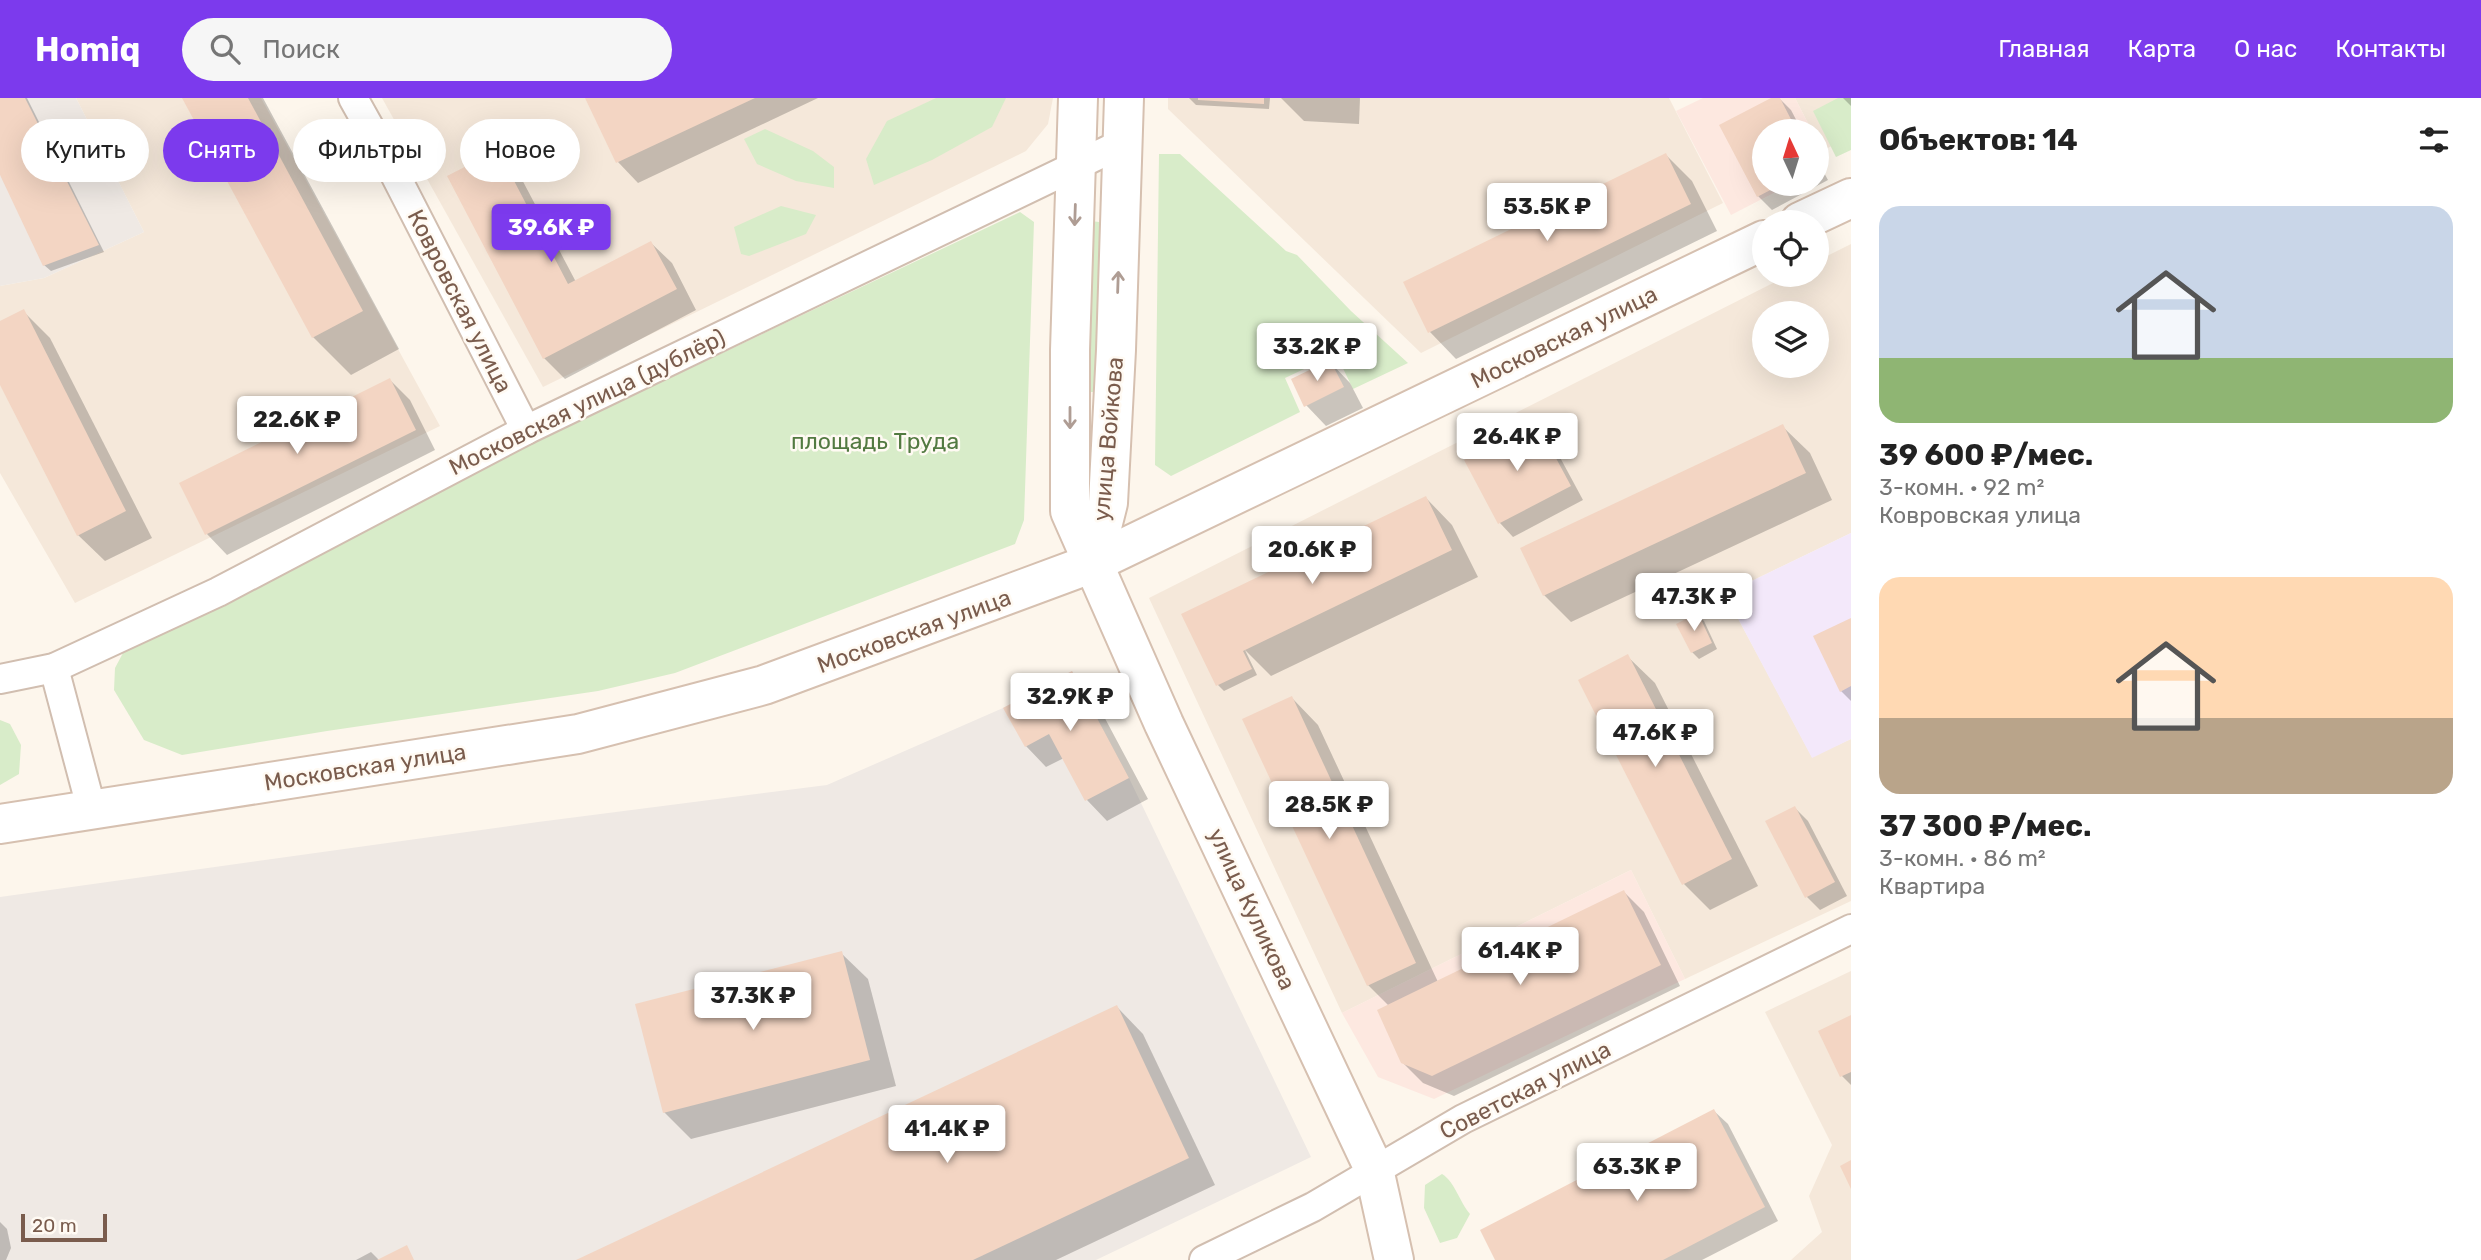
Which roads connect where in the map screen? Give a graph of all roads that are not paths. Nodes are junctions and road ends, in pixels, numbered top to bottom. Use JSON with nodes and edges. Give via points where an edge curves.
{"nodes":[{"id":1,"x":353,"y":98,"type":"edge"},
{"id":2,"x":1078,"y":98,"type":"edge"},
{"id":3,"x":1124,"y":98,"type":"edge"},
{"id":4,"x":1123,"y":143,"type":"junction"},
{"id":5,"x":1076,"y":165,"type":"junction"},
{"id":6,"x":1851,"y":198,"type":"edge"},
{"id":7,"x":1826,"y":210,"type":"edge"},
{"id":8,"x":1752,"y":246,"type":"edge"},
{"id":9,"x":526,"y":430,"type":"junction"},
{"id":10,"x":1093,"y":562,"type":"junction"},
{"id":11,"x":54,"y":668,"type":"junction"},
{"id":12,"x":0,"y":679,"type":"edge"},
{"id":13,"x":92,"y":811,"type":"junction"},
{"id":14,"x":0,"y":824,"type":"edge"},
{"id":15,"x":1851,"y":929,"type":"edge"},
{"id":16,"x":1374,"y":1169,"type":"junction"},
{"id":17,"x":1204,"y":1260,"type":"edge"},
{"id":18,"x":1394,"y":1260,"type":"edge"}],
"edges":[{"from":1,"to":9,"type":"street","name":"Ковровская улица"},
{"from":2,"to":5,"type":"main road","name":"улица Войкова"},
{"from":3,"to":4,"type":"main road","name":"улица Войкова"},
{"from":4,"to":5,"type":"street","name":"Московская улица (дублёр)"},
{"from":10,"to":4,"type":"main road","name":"улица Войкова","one_way":true,"via":[[1108,503]]},
{"from":5,"to":9,"type":"street","name":"Московская улица (дублёр)"},
{"from":5,"to":10,"type":"main road","name":"улица Войкова","one_way":true,"via":[[1070,511]]},
{"from":6,"to":7,"type":"main road"},
{"from":8,"to":10,"type":"main road","name":"Московская улица"},
{"from":9,"to":11,"type":"street","name":"Московская улица (дублёр)","via":[[218,592]]},
{"from":10,"to":13,"type":"main road","name":"Московская улица","via":[[764,685],[578,734]]},
{"from":10,"to":16,"type":"main road","name":"улица Куликова","via":[[1164,724]]},
{"from":11,"to":12,"type":"street","name":"Московская улица (дублёр)"},
{"from":11,"to":13,"type":"street"},
{"from":13,"to":14,"type":"main road","name":"Московская улица"},
{"from":15,"to":16,"type":"street","name":"Советская улица","via":[[1463,1119]]},
{"from":16,"to":17,"type":"street","name":"Советская улица","via":[[1313,1207]]},
{"from":16,"to":18,"type":"main road","name":"улица Куликова"}]}
